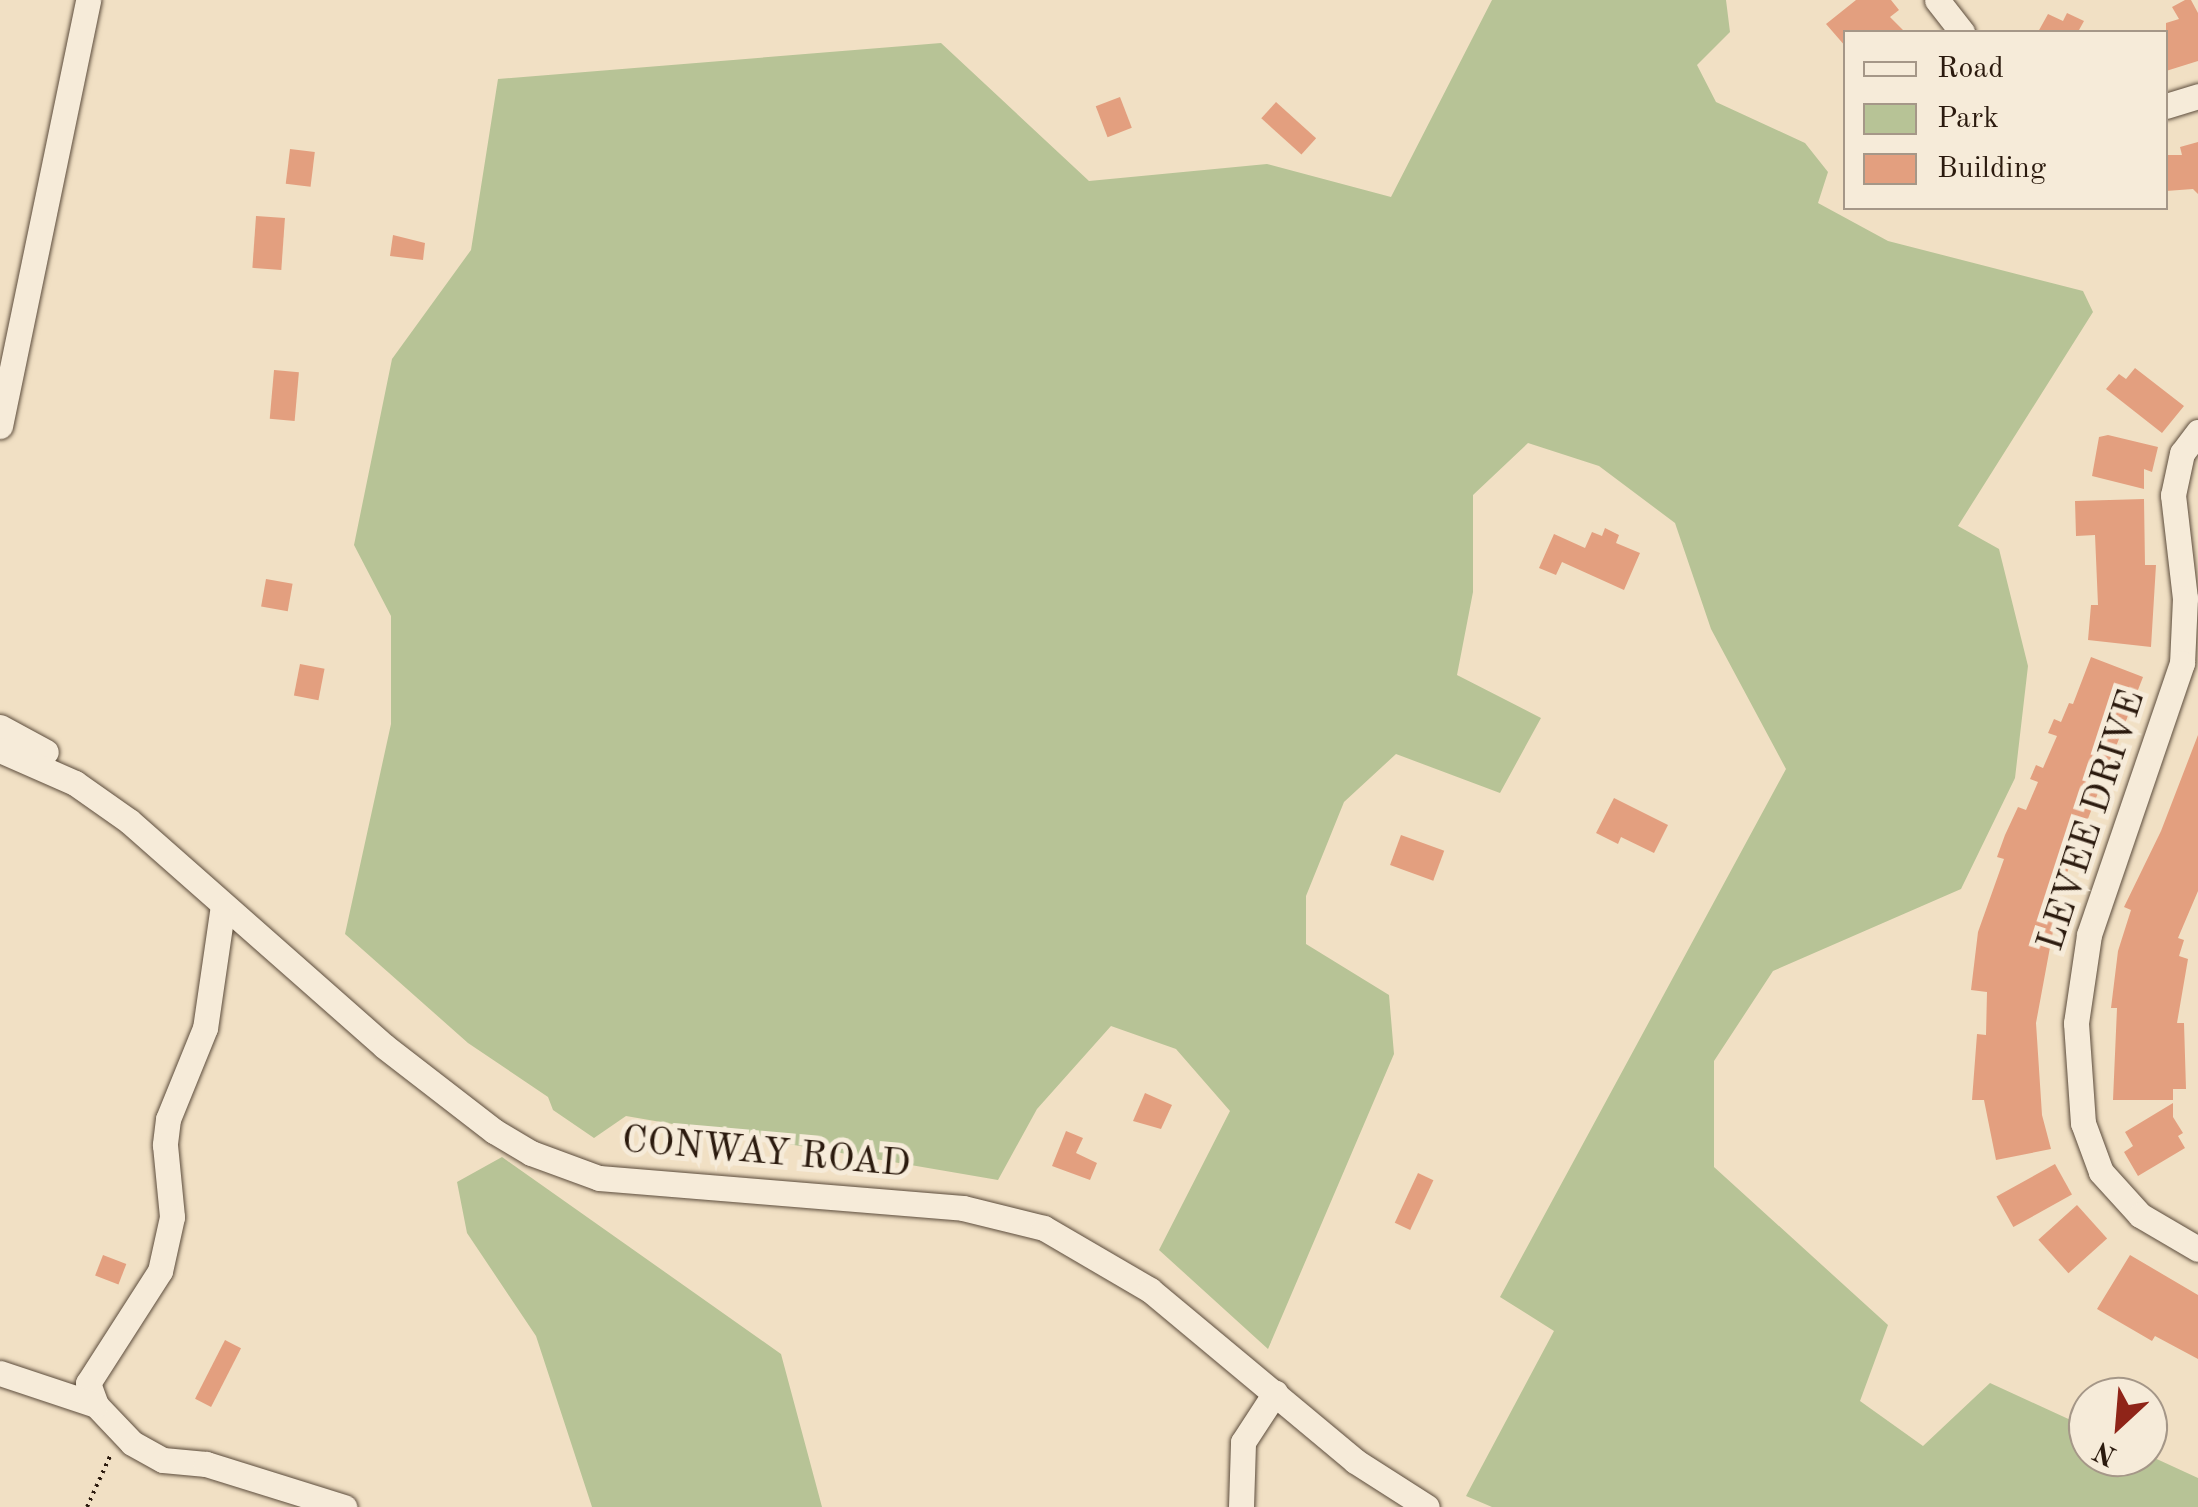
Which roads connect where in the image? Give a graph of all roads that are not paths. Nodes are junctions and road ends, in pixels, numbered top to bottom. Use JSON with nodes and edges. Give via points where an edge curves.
{"nodes":[{"id":1,"x":88,"y":0,"type":"edge"},
{"id":2,"x":1937,"y":0,"type":"edge"},
{"id":3,"x":1960,"y":30,"type":"edge"},
{"id":4,"x":2198,"y":96,"type":"edge"},
{"id":5,"x":2168,"y":105,"type":"edge"},
{"id":6,"x":0,"y":426,"type":"edge"},
{"id":7,"x":2198,"y":432,"type":"edge"},
{"id":8,"x":0,"y":727,"type":"edge"},
{"id":9,"x":0,"y":750,"type":"edge"},
{"id":10,"x":129,"y":820,"type":"junction"},
{"id":11,"x":223,"y":905,"type":"junction"},
{"id":12,"x":2198,"y":1250,"type":"edge"},
{"id":13,"x":0,"y":1374,"type":"edge"},
{"id":14,"x":1274,"y":1393,"type":"junction"},
{"id":15,"x":96,"y":1405,"type":"junction"},
{"id":16,"x":344,"y":1507,"type":"edge"},
{"id":17,"x":1241,"y":1507,"type":"edge"},
{"id":18,"x":1427,"y":1507,"type":"edge"}],
"edges":[{"from":1,"to":6,"type":"street"},
{"from":2,"to":3,"type":"street"},
{"from":4,"to":5,"type":"street"},
{"from":7,"to":12,"type":"street","name":"LEVEE DRIVE","via":[[2182,453],[2173,496],[2186,598],[2182,664],[2088,935],[2076,1023],[2083,1123],[2101,1172],[2140,1215]]},
{"from":8,"to":10,"type":"street","name":"CONWAY ROAD","via":[[81,770]]},
{"from":9,"to":10,"type":"street","name":"CONWAY ROAD","via":[[75,783]]},
{"from":10,"to":11,"type":"street","name":"CONWAY ROAD"},
{"from":11,"to":14,"type":"street","name":"CONWAY ROAD","via":[[384,1046],[531,1153],[599,1178],[1005,1216],[1044,1228],[1112,1265]]},
{"from":11,"to":15,"type":"street","via":[[205,1028],[168,1119],[172,1217],[160,1271],[88,1383]]},
{"from":13,"to":15,"type":"street"},
{"from":14,"to":17,"type":"street","via":[[1243,1442]]},
{"from":14,"to":18,"type":"street","name":"CONWAY ROAD","via":[[1355,1461]]},
{"from":15,"to":16,"type":"street","via":[[121,1432],[163,1460],[206,1464]]}]}
